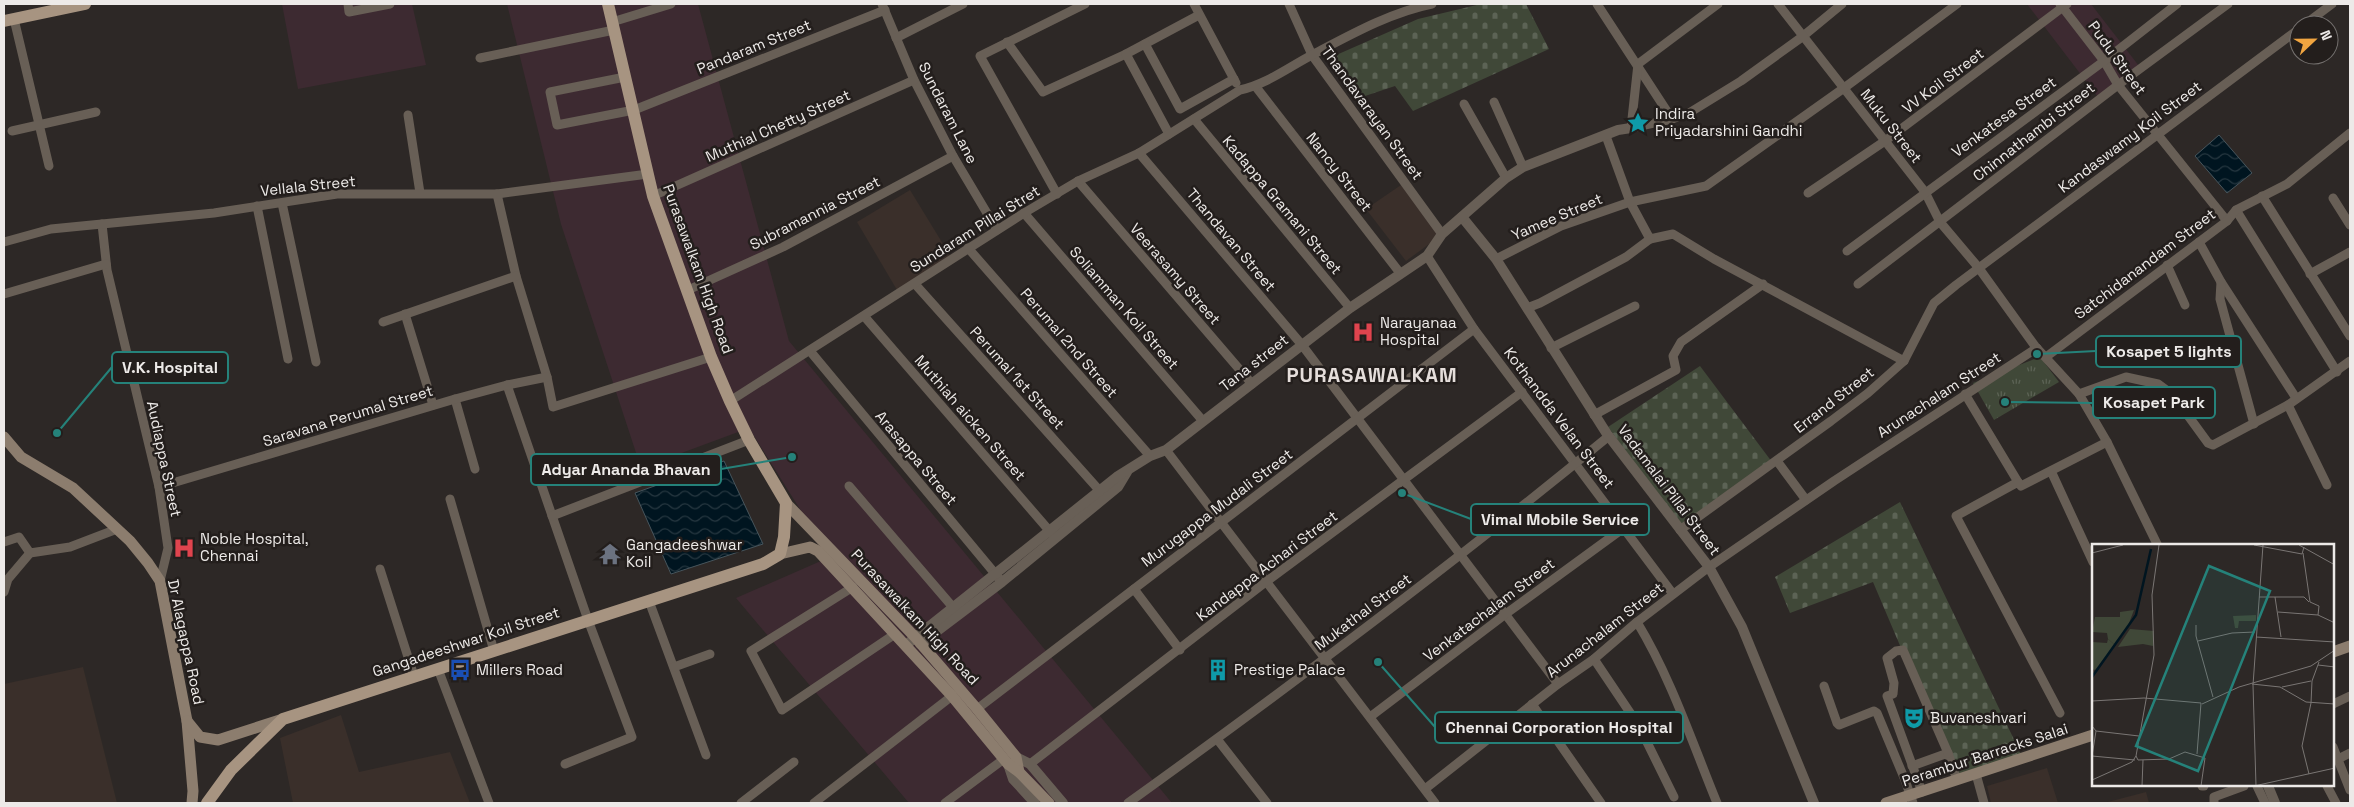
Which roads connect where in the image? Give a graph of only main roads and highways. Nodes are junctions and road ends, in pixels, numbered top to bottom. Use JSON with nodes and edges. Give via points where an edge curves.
{"nodes":[{"id":1,"x":85,"y":4,"type":"edge"},
{"id":2,"x":608,"y":4,"type":"edge"},
{"id":3,"x":9,"y":20,"type":"edge"},
{"id":4,"x":4,"y":437,"type":"edge"},
{"id":5,"x":786,"y":503,"type":"junction"},
{"id":6,"x":780,"y":554,"type":"junction"},
{"id":7,"x":763,"y":564,"type":"joint"},
{"id":8,"x":913,"y":642,"type":"junction"},
{"id":9,"x":2350,"y":646,"type":"edge"},
{"id":10,"x":2334,"y":652,"type":"edge"},
{"id":11,"x":283,"y":718,"type":"junction"},
{"id":12,"x":186,"y":721,"type":"junction"},
{"id":13,"x":2092,"y":735,"type":"edge"},
{"id":14,"x":1009,"y":760,"type":"junction"},
{"id":15,"x":1911,"y":799,"type":"edge"},
{"id":16,"x":192,"y":803,"type":"edge"},
{"id":17,"x":207,"y":803,"type":"edge"},
{"id":18,"x":1049,"y":803,"type":"edge"},
{"id":19,"x":1886,"y":803,"type":"edge"}],
"edges":[{"from":1,"to":3,"type":"main road"},
{"from":2,"to":5,"type":"main road","name":"Purasawalkam High Road","via":[[653,196],[730,401]]},
{"from":4,"to":12,"type":"main road","name":"Dr Alagappa Road","via":[[20,457],[73,488],[117,529],[160,581]]},
{"from":5,"to":6,"type":"main road"},
{"from":5,"to":8,"type":"main road","name":"Purasawalkam High Road"},
{"from":6,"to":7,"type":"main road","name":"Purasawalkam High Road"},
{"from":6,"to":8,"type":"main road","name":"Purasawalkam High Road","via":[[810,547],[818,551],[895,634]]},
{"from":7,"to":11,"type":"main road","name":"Gangadeeshwar Koil Street"},
{"from":8,"to":14,"type":"main road","name":"Purasawalkam High Road","via":[[952,696]]},
{"from":8,"to":14,"type":"main road","name":"Purasawalkam High Road","via":[[977,709]]},
{"from":9,"to":10,"type":"main road"},
{"from":11,"to":12,"type":"main road","name":"Gangadeeshwar Koil Street","via":[[218,740],[200,737]]},
{"from":11,"to":17,"type":"main road","via":[[231,770]]},
{"from":12,"to":16,"type":"main road","name":"Dr Alagappa Road"},
{"from":13,"to":15,"type":"main road","name":"Perambur Barracks Salai","via":[[1922,792]]},
{"from":14,"to":18,"type":"main road"},
{"from":15,"to":19,"type":"main road","name":"Perambur Barracks Salai"}]}
